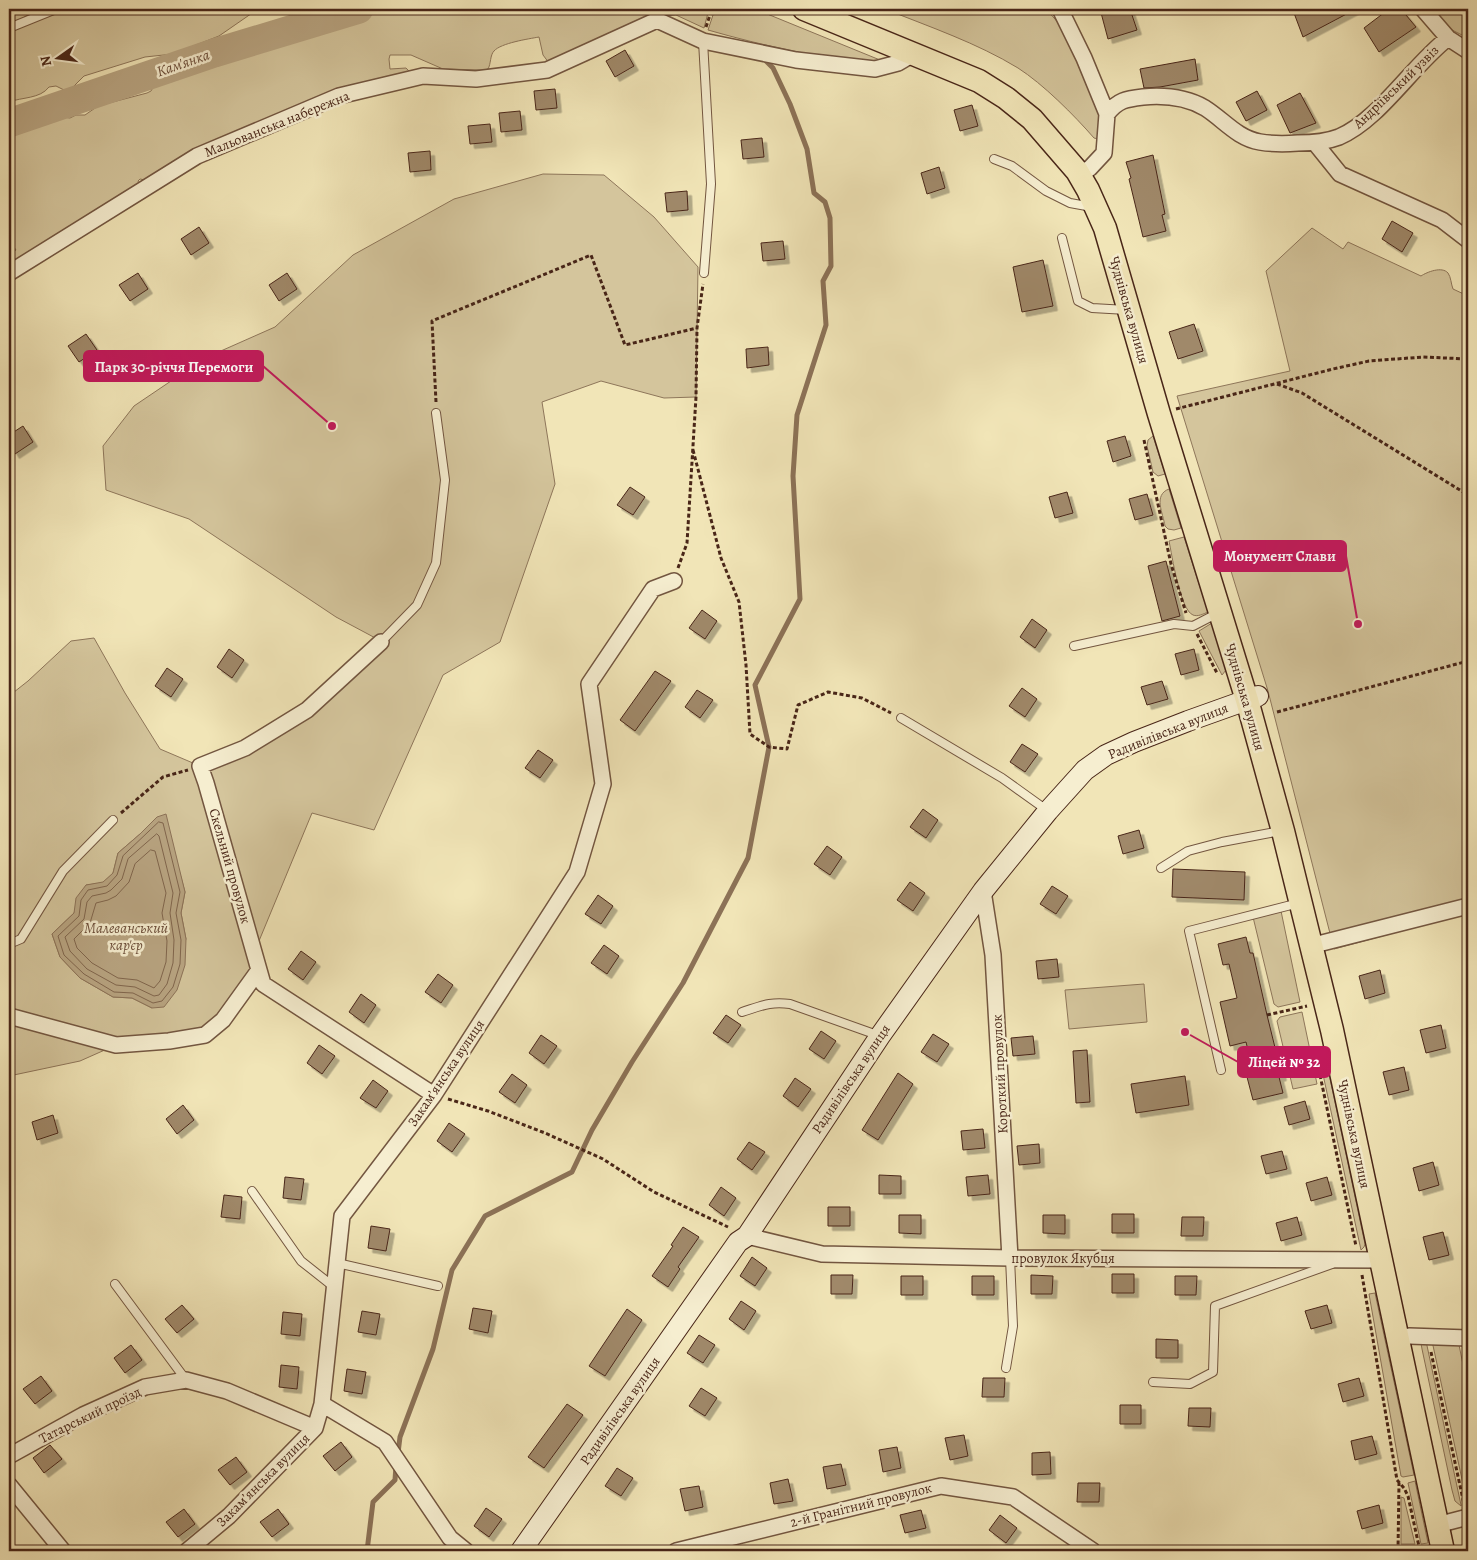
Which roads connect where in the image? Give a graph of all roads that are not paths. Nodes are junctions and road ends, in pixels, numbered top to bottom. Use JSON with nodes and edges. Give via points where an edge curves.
{"nodes":[{"id":1,"x":56,"y":9,"type":"edge"},
{"id":2,"x":804,"y":9,"type":"edge"},
{"id":3,"x":836,"y":9,"type":"edge"},
{"id":4,"x":1060,"y":9,"type":"edge"},
{"id":5,"x":1423,"y":9,"type":"edge"},
{"id":6,"x":9,"y":28,"type":"edge"},
{"id":7,"x":705,"y":35,"type":"junction"},
{"id":8,"x":1448,"y":38,"type":"junction"},
{"id":9,"x":1468,"y":51,"type":"edge"},
{"id":10,"x":915,"y":53,"type":"junction"},
{"id":11,"x":1107,"y":114,"type":"junction"},
{"id":12,"x":1316,"y":143,"type":"junction"},
{"id":13,"x":994,"y":158,"type":"dead end"},
{"id":14,"x":1085,"y":171,"type":"junction"},
{"id":15,"x":1096,"y":208,"type":"junction"},
{"id":16,"x":1062,"y":238,"type":"dead end"},
{"id":17,"x":1468,"y":240,"type":"edge"},
{"id":18,"x":9,"y":272,"type":"edge"},
{"id":19,"x":704,"y":273,"type":"road end"},
{"id":20,"x":1129,"y":310,"type":"junction"},
{"id":21,"x":436,"y":413,"type":"road end"},
{"id":22,"x":674,"y":581,"type":"road end"},
{"id":23,"x":1219,"y":612,"type":"junction"},
{"id":24,"x":381,"y":642,"type":"joint"},
{"id":25,"x":1074,"y":646,"type":"dead end"},
{"id":26,"x":1253,"y":698,"type":"junction"},
{"id":27,"x":901,"y":718,"type":"road end"},
{"id":28,"x":1048,"y":811,"type":"junction"},
{"id":29,"x":113,"y":820,"type":"road end"},
{"id":30,"x":1283,"y":831,"type":"junction"},
{"id":31,"x":1161,"y":868,"type":"dead end"},
{"id":32,"x":983,"y":891,"type":"junction"},
{"id":33,"x":1301,"y":903,"type":"junction"},
{"id":34,"x":1468,"y":906,"type":"edge"},
{"id":35,"x":1322,"y":943,"type":"junction"},
{"id":36,"x":9,"y":944,"type":"edge"},
{"id":37,"x":259,"y":970,"type":"junction"},
{"id":38,"x":742,"y":1012,"type":"dead end"},
{"id":39,"x":9,"y":1016,"type":"edge"},
{"id":40,"x":880,"y":1036,"type":"junction"},
{"id":41,"x":1221,"y":1070,"type":"dead end"},
{"id":42,"x":434,"y":1095,"type":"junction"},
{"id":43,"x":252,"y":1191,"type":"dead end"},
{"id":44,"x":746,"y":1236,"type":"junction"},
{"id":45,"x":1010,"y":1258,"type":"junction"},
{"id":46,"x":1344,"y":1260,"type":"junction"},
{"id":47,"x":1381,"y":1260,"type":"junction"},
{"id":48,"x":337,"y":1262,"type":"junction"},
{"id":49,"x":115,"y":1284,"type":"dead end"},
{"id":50,"x":438,"y":1286,"type":"dead end"},
{"id":51,"x":334,"y":1287,"type":"junction"},
{"id":52,"x":1409,"y":1336,"type":"junction"},
{"id":53,"x":1468,"y":1338,"type":"edge"},
{"id":54,"x":1006,"y":1368,"type":"dead end"},
{"id":55,"x":186,"y":1380,"type":"junction"},
{"id":56,"x":1153,"y":1382,"type":"dead end"},
{"id":57,"x":322,"y":1404,"type":"junction"},
{"id":58,"x":315,"y":1428,"type":"junction"},
{"id":59,"x":9,"y":1456,"type":"edge"},
{"id":60,"x":9,"y":1485,"type":"edge"},
{"id":61,"x":1454,"y":1518,"type":"edge"},
{"id":62,"x":63,"y":1551,"type":"edge"},
{"id":63,"x":187,"y":1551,"type":"edge"},
{"id":64,"x":466,"y":1551,"type":"edge"},
{"id":65,"x":521,"y":1551,"type":"edge"},
{"id":66,"x":676,"y":1551,"type":"edge"},
{"id":67,"x":1093,"y":1551,"type":"edge"},
{"id":68,"x":1442,"y":1551,"type":"edge"},
{"id":69,"x":1453,"y":1551,"type":"edge"}],
"edges":[{"from":1,"to":6,"type":"lane"},
{"from":2,"to":10,"type":"main road","name":"Чуднівська вулиця"},
{"from":3,"to":14,"type":"main road","name":"Чуднівська вулиця","via":[[975,65],[999,78],[1019,92],[1071,143]]},
{"from":4,"to":11,"type":"street"},
{"from":5,"to":8,"type":"street"},
{"from":7,"to":10,"type":"street","name":"Мальованська набережна","via":[[796,60],[875,69],[898,63]]},
{"from":7,"to":18,"type":"street","name":"Мальованська набережна","via":[[657,20],[547,70],[476,79],[423,76],[339,96],[197,156]]},
{"from":7,"to":19,"type":"lane","via":[[712,184]]},
{"from":8,"to":9,"type":"street"},
{"from":8,"to":12,"type":"street","name":"Андріївський узвіз","via":[[1365,120],[1337,138]]},
{"from":10,"to":14,"type":"main road","name":"Чуднівська вулиця","via":[[979,81],[1006,98]]},
{"from":11,"to":12,"type":"street","name":"Андріївський узвіз","via":[[1115,104],[1130,98],[1180,98],[1194,102],[1242,136],[1259,142]]},
{"from":11,"to":14,"type":"street","via":[[1104,153]]},
{"from":12,"to":17,"type":"street","via":[[1340,174],[1442,220]]},
{"from":13,"to":15,"type":"lane","via":[[1012,166],[1046,192],[1070,203]]},
{"from":14,"to":15,"type":"main road","name":"Чуднівська вулиця"},
{"from":14,"to":26,"type":"main road","name":"Чуднівська вулиця","via":[[1102,188],[1113,216]]},
{"from":15,"to":20,"type":"main road","name":"Чуднівська вулиця"},
{"from":16,"to":20,"type":"lane","via":[[1078,302],[1092,308]]},
{"from":20,"to":23,"type":"main road","name":"Чуднівська вулиця"},
{"from":21,"to":24,"type":"lane","via":[[445,480],[436,563],[417,605]]},
{"from":22,"to":42,"type":"street","name":"Закамʼянська вулиця","via":[[653,589],[589,684],[602,784],[577,872]]},
{"from":23,"to":25,"type":"lane","via":[[1193,626],[1174,624]]},
{"from":23,"to":26,"type":"main road","name":"Чуднівська вулиця"},
{"from":24,"to":37,"type":"street","name":"Скельний провулок","via":[[307,710],[245,748],[200,766]]},
{"from":26,"to":28,"type":"street","name":"Радивілівська вулиця","via":[[1134,742],[1106,756],[1085,770]]},
{"from":26,"to":30,"type":"main road","name":"Чуднівська вулиця"},
{"from":26,"to":35,"type":"main road","name":"Чуднівська вулиця","via":[[1293,826]]},
{"from":27,"to":28,"type":"lane","via":[[1002,778]]},
{"from":28,"to":32,"type":"street","name":"Радивілівська вулиця"},
{"from":29,"to":36,"type":"lane","via":[[63,872],[21,939]]},
{"from":30,"to":31,"type":"lane","via":[[1188,851]]},
{"from":30,"to":33,"type":"main road","name":"Чуднівська вулиця"},
{"from":32,"to":40,"type":"street","name":"Радивілівська вулиця"},
{"from":32,"to":45,"type":"street","name":"Короткий провулок","via":[[993,954]]},
{"from":33,"to":41,"type":"lane","via":[[1189,931]]},
{"from":33,"to":47,"type":"main road","name":"Чуднівська вулиця"},
{"from":34,"to":35,"type":"street"},
{"from":35,"to":52,"type":"main road","name":"Чуднівська вулиця"},
{"from":37,"to":39,"type":"street","via":[[223,1020],[205,1035],[116,1045]]},
{"from":37,"to":42,"type":"street","name":"Скельний провулок","via":[[263,984]]},
{"from":38,"to":40,"type":"lane","via":[[768,1003],[784,1003]]},
{"from":40,"to":44,"type":"street","name":"Радивілівська вулиця"},
{"from":42,"to":48,"type":"street","name":"Закамʼянська вулиця","via":[[342,1216]]},
{"from":43,"to":51,"type":"lane","via":[[301,1261]]},
{"from":44,"to":45,"type":"street","name":"провулок Якубця","via":[[822,1254]]},
{"from":44,"to":65,"type":"street","name":"Радивілівська вулиця","via":[[738,1242]]},
{"from":45,"to":46,"type":"street","name":"провулок Якубця"},
{"from":45,"to":54,"type":"lane","via":[[1013,1326]]},
{"from":46,"to":47,"type":"street","name":"провулок Якубця"},
{"from":46,"to":56,"type":"lane","via":[[1215,1306],[1213,1372],[1190,1384]]},
{"from":47,"to":61,"type":"main road","name":"Чуднівська вулиця"},
{"from":48,"to":50,"type":"lane"},
{"from":48,"to":51,"type":"street","name":"Закамʼянська вулиця"},
{"from":49,"to":55,"type":"lane"},
{"from":51,"to":57,"type":"street","name":"Закамʼянська вулиця"},
{"from":52,"to":53,"type":"street"},
{"from":52,"to":61,"type":"main road","name":"Чуднівська вулиця"},
{"from":55,"to":58,"type":"street","name":"Татарський проїзд","via":[[227,1391]]},
{"from":55,"to":59,"type":"street","name":"Татарський проїзд","via":[[145,1387],[83,1415]]},
{"from":57,"to":58,"type":"street","name":"Закамʼянська вулиця"},
{"from":57,"to":64,"type":"street","via":[[385,1442],[450,1538]]},
{"from":58,"to":63,"type":"street","name":"Закамʼянська вулиця","via":[[229,1516]]},
{"from":60,"to":62,"type":"street"},
{"from":61,"to":68,"type":"main road","name":"Чуднівська вулиця"},
{"from":61,"to":69,"type":"main road","name":"Чуднівська вулиця"},
{"from":66,"to":67,"type":"street","name":"2-й Гранітний провулок","via":[[941,1486],[1013,1497]]}]}
